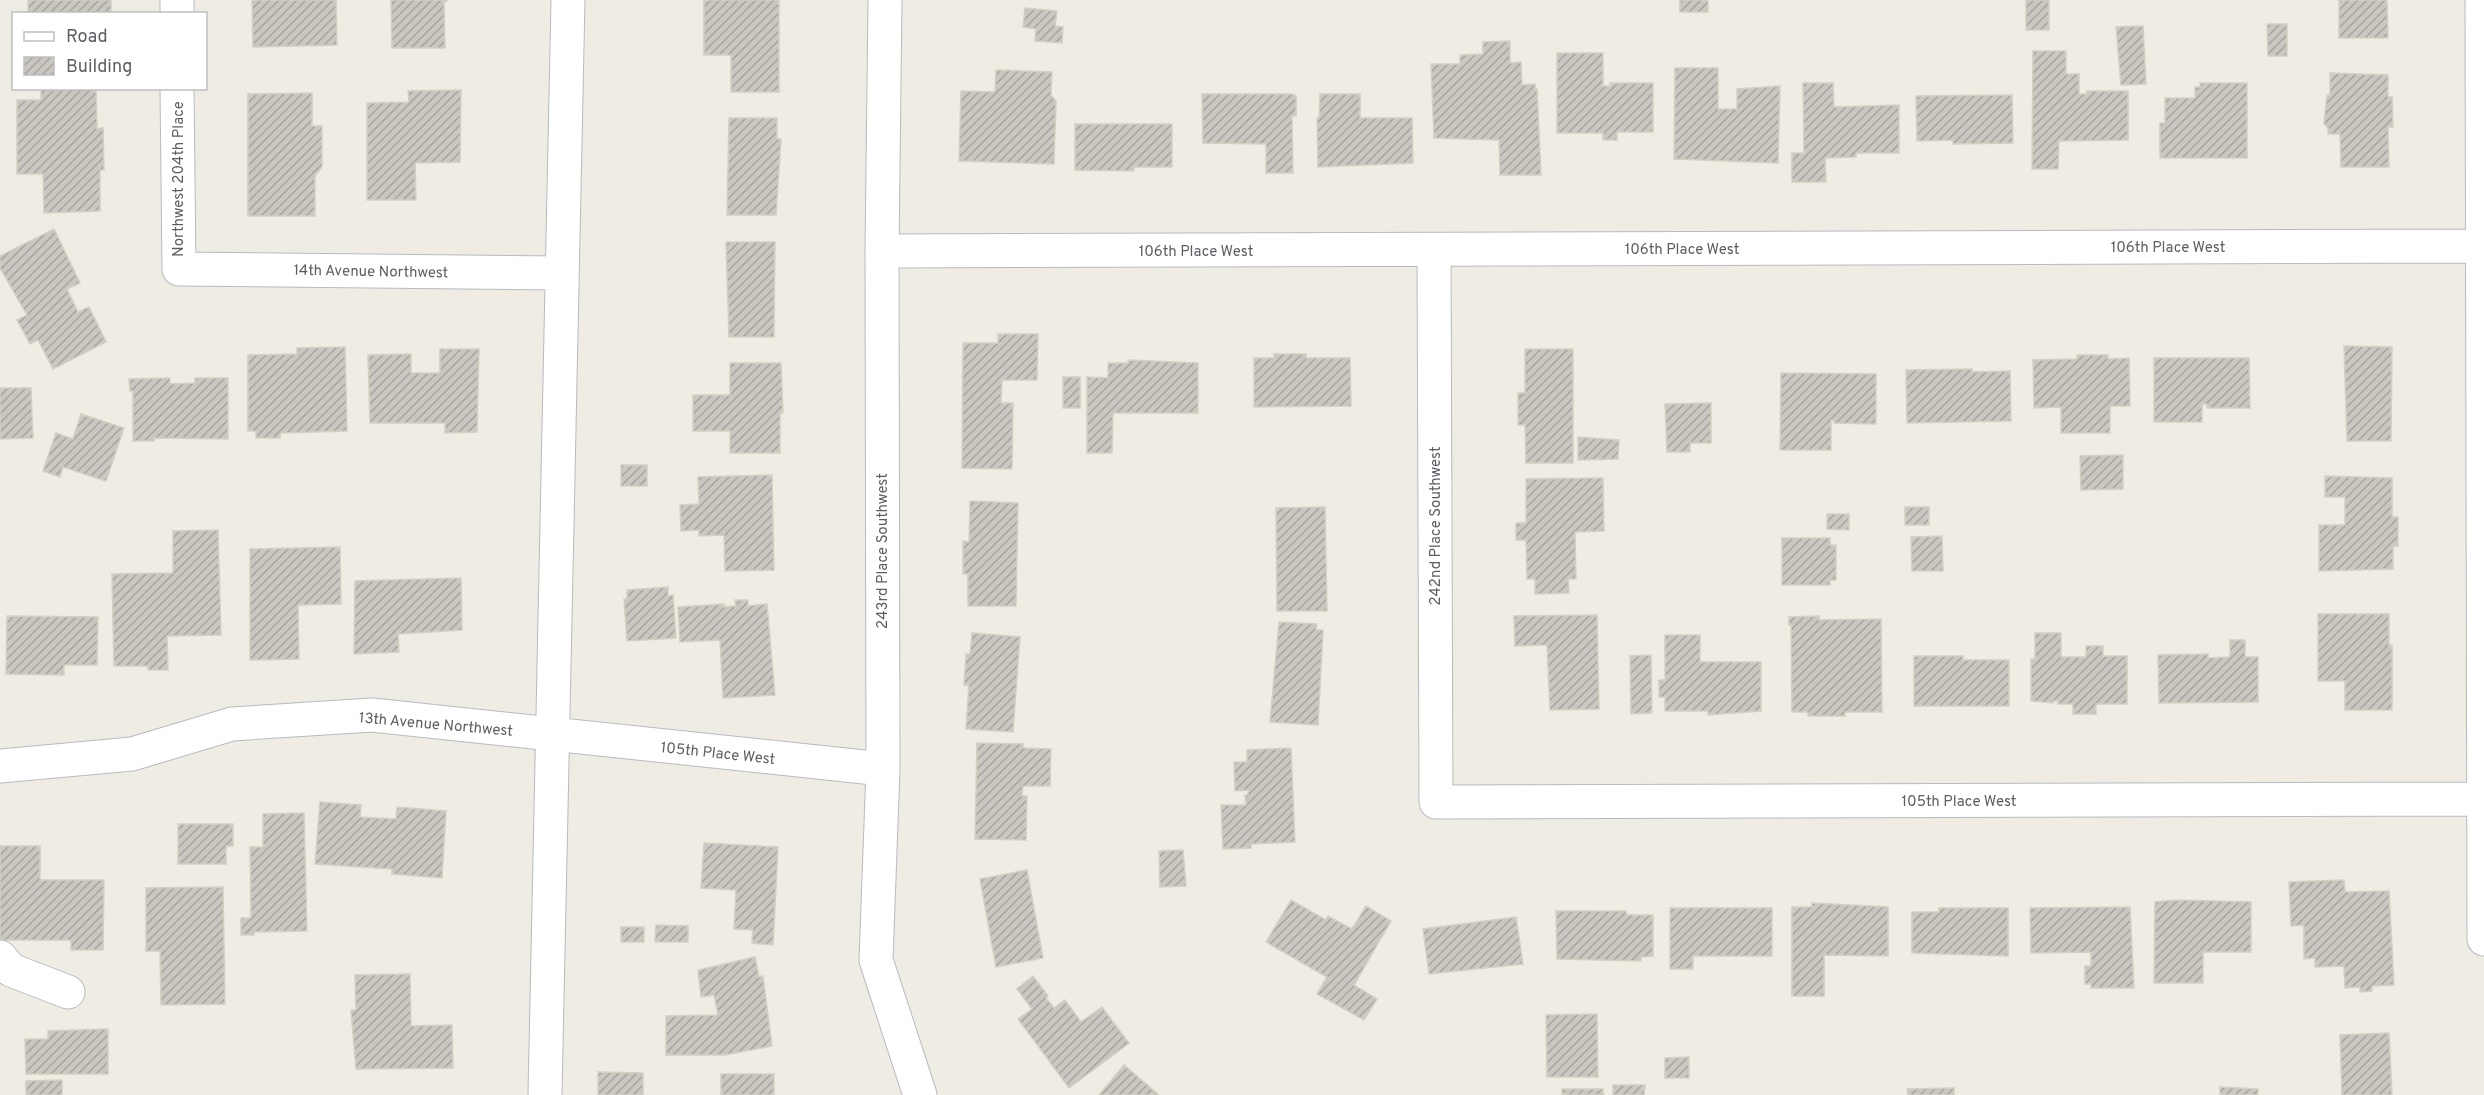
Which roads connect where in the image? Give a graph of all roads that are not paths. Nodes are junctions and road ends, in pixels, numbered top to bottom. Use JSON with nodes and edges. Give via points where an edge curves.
{"nodes":[{"id":1,"x":568,"y":0,"type":"edge"},
{"id":2,"x":885,"y":0,"type":"edge"},
{"id":3,"x":2482,"y":0,"type":"edge"},
{"id":4,"x":177,"y":90,"type":"edge"},
{"id":5,"x":2482,"y":246,"type":"junction"},
{"id":6,"x":1434,"y":250,"type":"junction"},
{"id":7,"x":882,"y":251,"type":"junction"},
{"id":8,"x":179,"y":269,"type":"joint"},
{"id":9,"x":562,"y":273,"type":"junction"},
{"id":10,"x":554,"y":736,"type":"junction"},
{"id":11,"x":0,"y":766,"type":"edge"},
{"id":12,"x":883,"y":769,"type":"junction"},
{"id":13,"x":2483,"y":799,"type":"edge"},
{"id":14,"x":1436,"y":802,"type":"joint"},
{"id":15,"x":2484,"y":939,"type":"edge"},
{"id":16,"x":0,"y":957,"type":"edge"},
{"id":17,"x":68,"y":992,"type":"dead end"},
{"id":18,"x":545,"y":1095,"type":"edge"},
{"id":19,"x":920,"y":1095,"type":"edge"}],
"edges":[{"from":1,"to":9,"type":"street"},
{"from":2,"to":7,"type":"street","name":"243rd Place Southwest"},
{"from":3,"to":5,"type":"street"},
{"from":4,"to":8,"type":"street","name":"Northwest 204th Place"},
{"from":5,"to":6,"type":"street","name":"106th Place West"},
{"from":5,"to":13,"type":"street"},
{"from":6,"to":7,"type":"street","name":"106th Place West"},
{"from":6,"to":14,"type":"street","name":"242nd Place Southwest"},
{"from":7,"to":12,"type":"street","name":"243rd Place Southwest"},
{"from":8,"to":9,"type":"street","name":"14th Avenue Northwest"},
{"from":9,"to":10,"type":"street"},
{"from":10,"to":11,"type":"street","name":"13th Avenue Northwest","via":[[372,715],[232,724],[132,754]]},
{"from":10,"to":12,"type":"street","name":"105th Place West"},
{"from":10,"to":18,"type":"street"},
{"from":12,"to":19,"type":"street","name":"243rd Place Southwest","via":[[876,960]]},
{"from":13,"to":14,"type":"street","name":"105th Place West"},
{"from":13,"to":15,"type":"street"},
{"from":16,"to":17,"type":"street","via":[[11,970]]}]}
